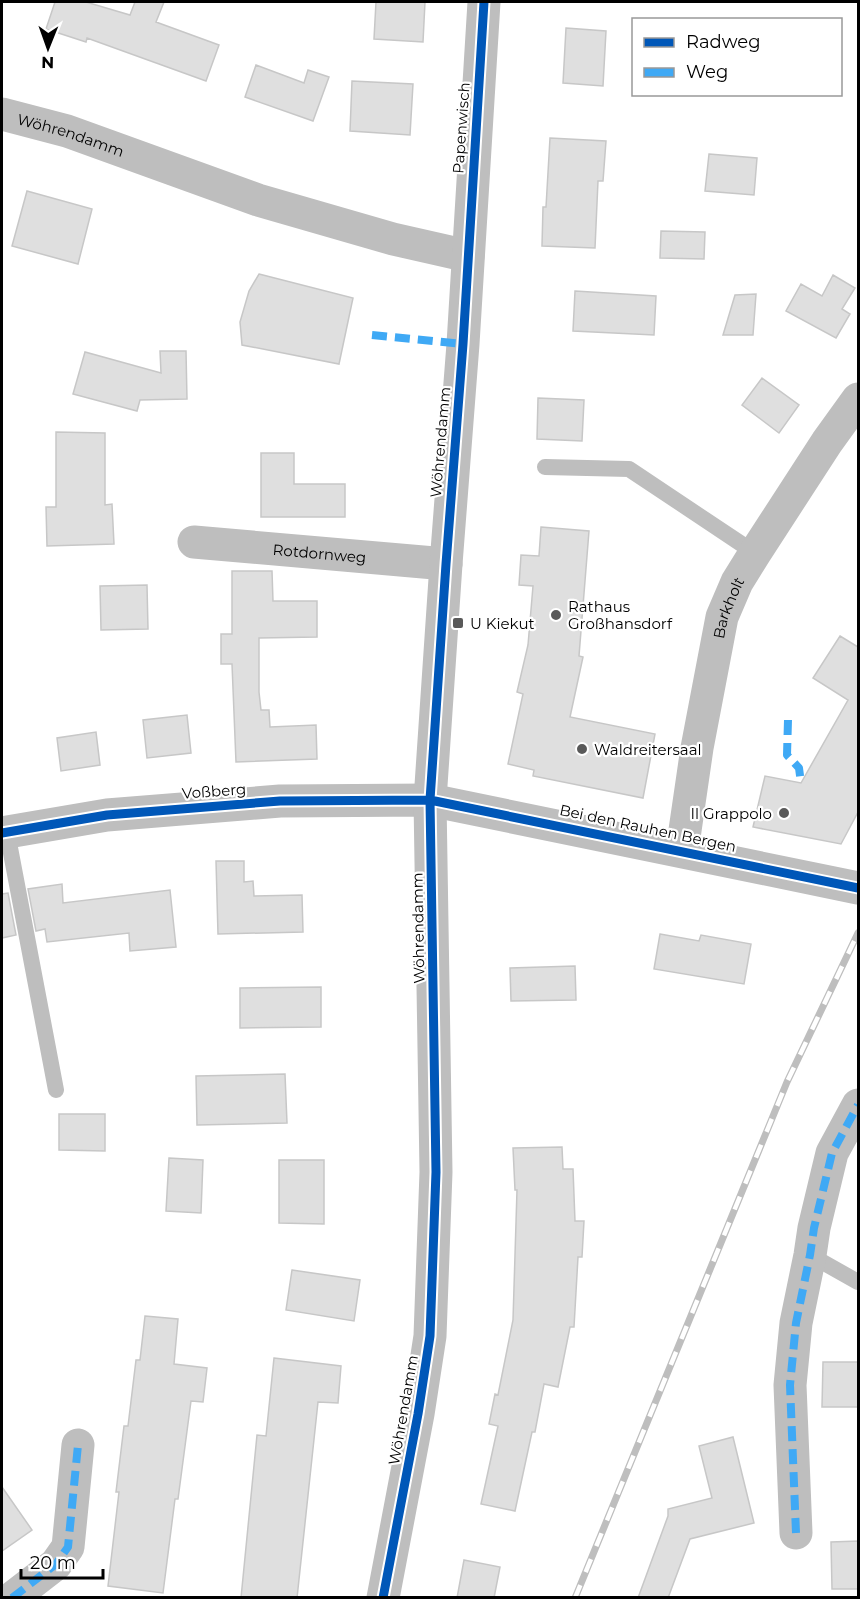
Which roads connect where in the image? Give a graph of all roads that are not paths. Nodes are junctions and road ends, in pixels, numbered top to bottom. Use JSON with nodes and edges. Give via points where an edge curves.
{"nodes":[{"id":1,"x":484,"y":2,"type":"edge"},
{"id":2,"x":2,"y":114,"type":"edge"},
{"id":3,"x":468,"y":256,"type":"junction"},
{"id":4,"x":858,"y":399,"type":"edge"},
{"id":5,"x":545,"y":467,"type":"dead end"},
{"id":6,"x":195,"y":542,"type":"dead end"},
{"id":7,"x":755,"y":553,"type":"junction"},
{"id":8,"x":446,"y":564,"type":"junction"},
{"id":9,"x":430,"y":800,"type":"junction"},
{"id":10,"x":4,"y":833,"type":"edge"},
{"id":11,"x":682,"y":851,"type":"junction"},
{"id":12,"x":858,"y":888,"type":"edge"},
{"id":13,"x":56,"y":1090,"type":"dead end"},
{"id":14,"x":858,"y":1106,"type":"edge"},
{"id":15,"x":810,"y":1255,"type":"junction"},
{"id":16,"x":858,"y":1282,"type":"edge"},
{"id":17,"x":78,"y":1445,"type":"dead end"},
{"id":18,"x":796,"y":1533,"type":"dead end"},
{"id":19,"x":12,"y":1598,"type":"edge"},
{"id":20,"x":383,"y":1598,"type":"edge"}],
"edges":[{"from":1,"to":3,"type":"street","name":"Papenwisch"},
{"from":2,"to":3,"type":"street","name":"Wöhrendamm","via":[[67,131],[258,200]]},
{"from":3,"to":8,"type":"street","name":"Wöhrendamm"},
{"from":4,"to":7,"type":"street","name":"Barkholt"},
{"from":5,"to":7,"type":"lane","via":[[629,469]]},
{"from":6,"to":8,"type":"street","name":"Rotdornweg"},
{"from":7,"to":11,"type":"street","name":"Barkholt","via":[[722,617]]},
{"from":8,"to":9,"type":"street","name":"Wöhrendamm"},
{"from":9,"to":10,"type":"street","name":"Voßberg","via":[[280,801],[107,815]]},
{"from":9,"to":11,"type":"street","name":"Bei den Rauhen Bergen"},
{"from":9,"to":20,"type":"street","name":"Wöhrendamm","via":[[436,1150],[430,1336]]},
{"from":10,"to":13,"type":"lane"},
{"from":11,"to":12,"type":"street","name":"Bei den Rauhen Bergen"},
{"from":14,"to":15,"type":"street","via":[[832,1153]]},
{"from":15,"to":16,"type":"lane"},
{"from":15,"to":18,"type":"street","via":[[796,1323],[790,1385]]},
{"from":17,"to":19,"type":"street","via":[[68,1547],[57,1564]]}]}
